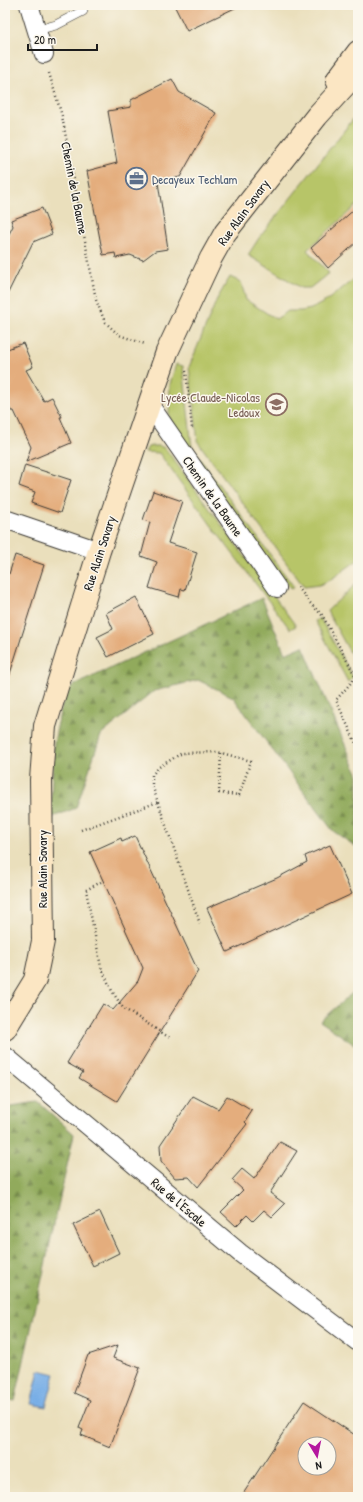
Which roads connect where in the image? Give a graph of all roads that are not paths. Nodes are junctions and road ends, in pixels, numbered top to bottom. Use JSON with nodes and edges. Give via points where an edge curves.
{"nodes":[{"id":1,"x":29,"y":5,"type":"edge"},
{"id":2,"x":83,"y":10,"type":"dead end"},
{"id":3,"x":37,"y":30,"type":"junction"},
{"id":4,"x":358,"y":52,"type":"edge"},
{"id":5,"x":44,"y":54,"type":"road end"},
{"id":6,"x":358,"y":71,"type":"edge"},
{"id":7,"x":317,"y":116,"type":"junction"},
{"id":8,"x":149,"y":404,"type":"junction"},
{"id":9,"x":5,"y":519,"type":"edge"},
{"id":10,"x":99,"y":551,"type":"junction"},
{"id":11,"x":277,"y":588,"type":"dead end"},
{"id":12,"x":5,"y":1029,"type":"edge"},
{"id":13,"x":5,"y":1056,"type":"edge"},
{"id":14,"x":358,"y":1342,"type":"edge"}],
"edges":[{"from":1,"to":3,"type":"street"},
{"from":2,"to":3,"type":"lane","via":[[56,25]]},
{"from":3,"to":5,"type":"street"},
{"from":4,"to":7,"type":"street","name":"Rue Alain Savary","via":[[331,87]]},
{"from":6,"to":7,"type":"street","name":"Rue Alain Savary"},
{"from":7,"to":8,"type":"street","name":"Rue Alain Savary","via":[[225,233],[167,352]]},
{"from":8,"to":10,"type":"street","name":"Rue Alain Savary"},
{"from":8,"to":11,"type":"street","name":"Chemin de la Baume"},
{"from":9,"to":10,"type":"street"},
{"from":10,"to":12,"type":"street","name":"Rue Alain Savary","via":[[45,726],[41,780],[43,940],[40,960],[35,980]]},
{"from":13,"to":14,"type":"street","name":"Rue de l'Escale","via":[[240,1253]]}]}
